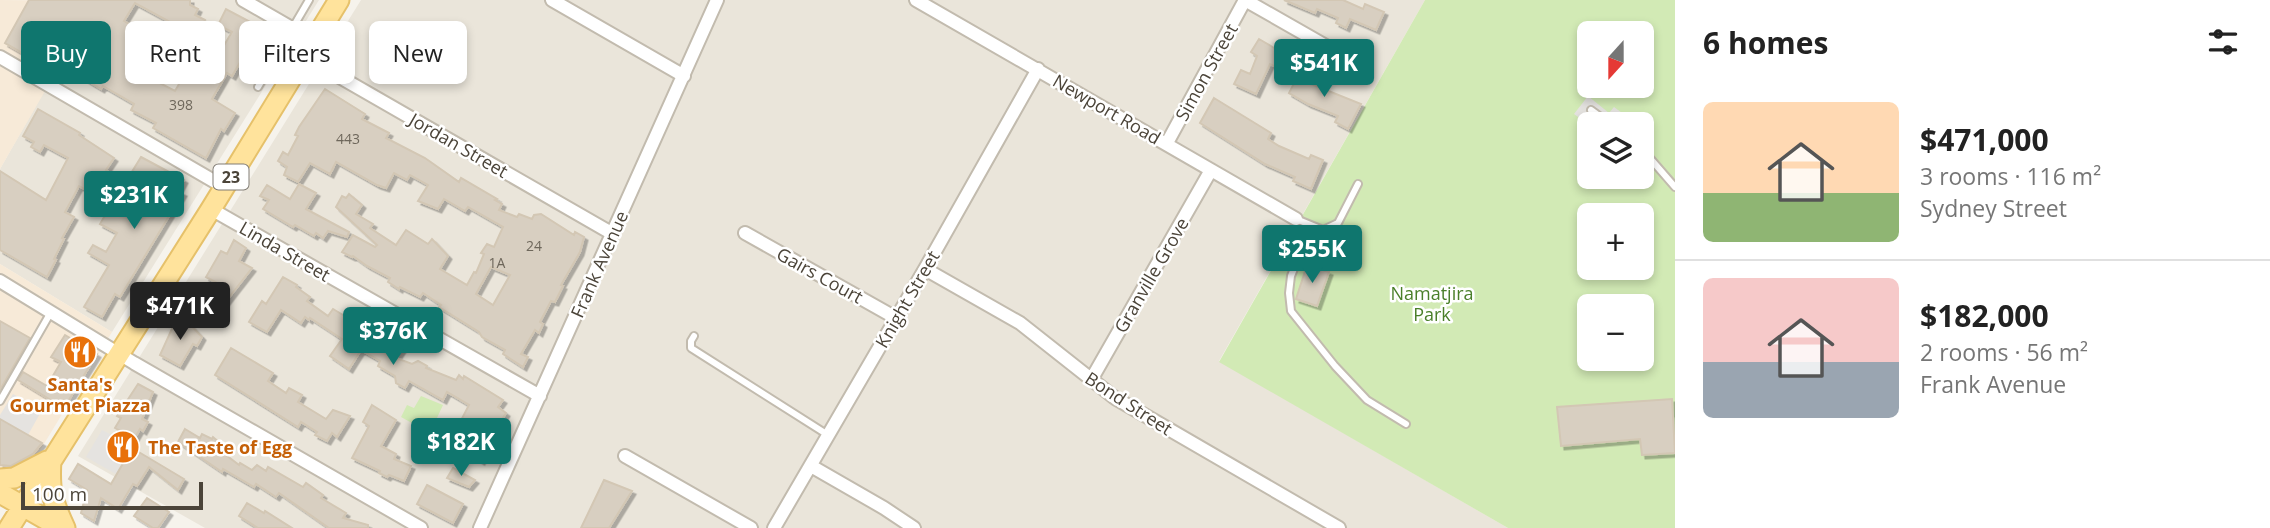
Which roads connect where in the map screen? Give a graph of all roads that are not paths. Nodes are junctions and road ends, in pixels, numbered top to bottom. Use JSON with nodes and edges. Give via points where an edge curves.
{"nodes":[{"id":1,"x":243,"y":0,"type":"edge"},
{"id":2,"x":309,"y":0,"type":"edge"},
{"id":3,"x":340,"y":0,"type":"edge"},
{"id":4,"x":551,"y":0,"type":"edge"},
{"id":5,"x":717,"y":0,"type":"edge"},
{"id":6,"x":916,"y":0,"type":"edge"},
{"id":7,"x":1245,"y":0,"type":"edge"},
{"id":8,"x":280,"y":21,"type":"edge"},
{"id":9,"x":296,"y":21,"type":"edge"},
{"id":10,"x":327,"y":21,"type":"edge"},
{"id":11,"x":0,"y":57,"type":"edge"},
{"id":12,"x":1352,"y":61,"type":"dead end"},
{"id":13,"x":1038,"y":69,"type":"junction"},
{"id":14,"x":355,"y":76,"type":"edge"},
{"id":15,"x":684,"y":76,"type":"junction"},
{"id":16,"x":260,"y":84,"type":"edge"},
{"id":17,"x":288,"y":84,"type":"edge"},
{"id":18,"x":258,"y":87,"type":"dead end"},
{"id":19,"x":1591,"y":110,"type":"dead end"},
{"id":20,"x":1594,"y":112,"type":"edge"},
{"id":21,"x":1167,"y":143,"type":"junction"},
{"id":22,"x":1654,"y":163,"type":"edge"},
{"id":23,"x":1211,"y":170,"type":"junction"},
{"id":24,"x":1358,"y":184,"type":"dead end"},
{"id":25,"x":224,"y":187,"type":"junction"},
{"id":26,"x":1675,"y":187,"type":"edge"},
{"id":27,"x":211,"y":209,"type":"junction"},
{"id":28,"x":1296,"y":219,"type":"joint"},
{"id":29,"x":1311,"y":227,"type":"junction"},
{"id":30,"x":745,"y":233,"type":"dead end"},
{"id":31,"x":613,"y":234,"type":"junction"},
{"id":32,"x":925,"y":269,"type":"junction"},
{"id":33,"x":0,"y":281,"type":"edge"},
{"id":34,"x":52,"y":311,"type":"junction"},
{"id":35,"x":896,"y":318,"type":"junction"},
{"id":36,"x":694,"y":336,"type":"dead end"},
{"id":37,"x":120,"y":353,"type":"junction"},
{"id":38,"x":1091,"y":380,"type":"junction"},
{"id":39,"x":540,"y":396,"type":"junction"},
{"id":40,"x":0,"y":399,"type":"edge"},
{"id":41,"x":1406,"y":424,"type":"dead end"},
{"id":42,"x":828,"y":435,"type":"junction"},
{"id":43,"x":625,"y":456,"type":"dead end"},
{"id":44,"x":51,"y":459,"type":"junction"},
{"id":45,"x":811,"y":466,"type":"junction"},
{"id":46,"x":0,"y":479,"type":"edge"},
{"id":47,"x":0,"y":493,"type":"edge"},
{"id":48,"x":22,"y":506,"type":"junction"},
{"id":49,"x":9,"y":528,"type":"edge"},
{"id":50,"x":63,"y":528,"type":"edge"},
{"id":51,"x":421,"y":528,"type":"edge"},
{"id":52,"x":480,"y":528,"type":"edge"},
{"id":53,"x":751,"y":528,"type":"edge"},
{"id":54,"x":774,"y":528,"type":"edge"},
{"id":55,"x":914,"y":528,"type":"edge"},
{"id":56,"x":1339,"y":528,"type":"edge"}],
"edges":[{"from":1,"to":8,"type":"street","name":"Jordan Street"},
{"from":2,"to":9,"type":"lane"},
{"from":3,"to":10,"type":"main road","number":"23"},
{"from":4,"to":15,"type":"street"},
{"from":5,"to":15,"type":"street","name":"Frank Avenue"},
{"from":6,"to":13,"type":"street","name":"Newport Road"},
{"from":7,"to":12,"type":"street"},
{"from":7,"to":21,"type":"street","name":"Simon Street"},
{"from":11,"to":25,"type":"street"},
{"from":13,"to":21,"type":"street","name":"Newport Road"},
{"from":13,"to":32,"type":"street","name":"Knight Street"},
{"from":14,"to":31,"type":"street","name":"Jordan Street"},
{"from":15,"to":31,"type":"street","name":"Frank Avenue"},
{"from":16,"to":18,"type":"lane"},
{"from":17,"to":25,"type":"main road","number":"23"},
{"from":19,"to":20,"type":"lane"},
{"from":21,"to":23,"type":"street","name":"Newport Road"},
{"from":22,"to":26,"type":"lane"},
{"from":23,"to":28,"type":"street","name":"Newport Road"},
{"from":23,"to":38,"type":"street","name":"Granville Grove"},
{"from":24,"to":29,"type":"lane","via":[[1338,223],[1323,230]]},
{"from":25,"to":27,"type":"main road","number":"23"},
{"from":27,"to":37,"type":"main road","number":"23"},
{"from":27,"to":39,"type":"street","name":"Linda Street"},
{"from":28,"to":29,"type":"lane"},
{"from":29,"to":41,"type":"lane","via":[[1291,276],[1291,311],[1367,400]]},
{"from":30,"to":35,"type":"street","name":"Gairs Court"},
{"from":31,"to":39,"type":"street","name":"Frank Avenue"},
{"from":32,"to":35,"type":"street","name":"Knight Street"},
{"from":32,"to":38,"type":"street","name":"Bond Street","via":[[1020,323]]},
{"from":33,"to":34,"type":"street"},
{"from":34,"to":37,"type":"street"},
{"from":34,"to":40,"type":"lane"},
{"from":35,"to":42,"type":"street","name":"Knight Street"},
{"from":36,"to":42,"type":"lane","via":[[691,348]]},
{"from":37,"to":44,"type":"main road","number":"23"},
{"from":37,"to":51,"type":"street"},
{"from":38,"to":56,"type":"street","name":"Bond Street"},
{"from":39,"to":52,"type":"street","name":"Frank Avenue"},
{"from":42,"to":45,"type":"street","name":"Knight Street"},
{"from":43,"to":53,"type":"street"},
{"from":44,"to":46,"type":"main road","via":[[14,478]]},
{"from":44,"to":48,"type":"main road","number":"23"},
{"from":44,"to":50,"type":"main road","via":[[52,500]]},
{"from":45,"to":54,"type":"street","name":"Knight Street"},
{"from":45,"to":55,"type":"street"},
{"from":47,"to":48,"type":"main road"},
{"from":48,"to":49,"type":"main road","number":"23"},
{"from":48,"to":50,"type":"main road"}]}
